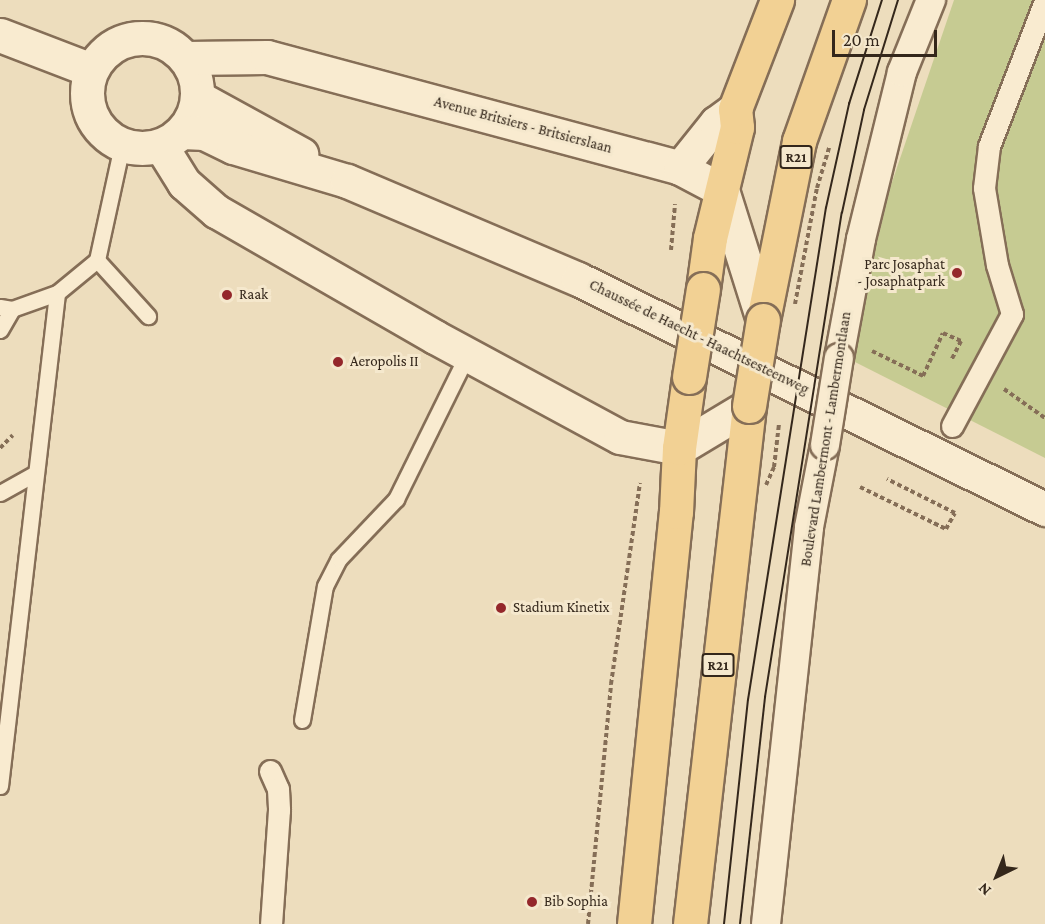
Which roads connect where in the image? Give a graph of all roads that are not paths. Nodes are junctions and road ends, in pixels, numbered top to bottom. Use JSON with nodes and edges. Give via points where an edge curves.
{"nodes":[{"id":1,"x":777,"y":0,"type":"edge"},
{"id":2,"x":849,"y":0,"type":"edge"},
{"id":3,"x":931,"y":0,"type":"edge"},
{"id":4,"x":1045,"y":1,"type":"edge"},
{"id":5,"x":0,"y":34,"type":"edge"},
{"id":6,"x":186,"y":58,"type":"junction"},
{"id":7,"x":92,"y":70,"type":"junction"},
{"id":8,"x":198,"y":97,"type":"junction"},
{"id":9,"x":735,"y":109,"type":"junction"},
{"id":10,"x":172,"y":139,"type":"junction"},
{"id":11,"x":122,"y":145,"type":"junction"},
{"id":12,"x":680,"y":168,"type":"junction"},
{"id":13,"x":346,"y":181,"type":"junction"},
{"id":14,"x":722,"y":190,"type":"junction"},
{"id":15,"x":97,"y":260,"type":"junction"},
{"id":16,"x":57,"y":292,"type":"junction"},
{"id":17,"x":6,"y":308,"type":"edge"},
{"id":18,"x":148,"y":316,"type":"dead end"},
{"id":19,"x":763,"y":320,"type":"junction"},
{"id":20,"x":0,"y":330,"type":"edge"},
{"id":21,"x":468,"y":353,"type":"junction"},
{"id":22,"x":748,"y":406,"type":"junction"},
{"id":23,"x":952,"y":426,"type":"dead end"},
{"id":24,"x":679,"y":448,"type":"junction"},
{"id":25,"x":36,"y":473,"type":"junction"},
{"id":26,"x":0,"y":493,"type":"edge"},
{"id":27,"x":1045,"y":509,"type":"edge"},
{"id":28,"x":302,"y":720,"type":"dead end"},
{"id":29,"x":270,"y":771,"type":"dead end"},
{"id":30,"x":0,"y":786,"type":"edge"},
{"id":31,"x":271,"y":924,"type":"edge"},
{"id":32,"x":634,"y":924,"type":"edge"},
{"id":33,"x":690,"y":924,"type":"edge"},
{"id":34,"x":766,"y":924,"type":"edge"}],
"edges":[{"from":1,"to":9,"type":"main road"},
{"from":2,"to":19,"type":"main road","number":"R21","via":[[799,141]]},
{"from":3,"to":34,"type":"street","name":"Boulevard Lambermont - Lambermontlaan","bridge":true,"via":[[902,72],[861,239],[839,358],[809,527]]},
{"from":4,"to":23,"type":"street","via":[[989,146],[984,188],[997,265],[1012,314]]},
{"from":5,"to":7,"type":"street"},
{"from":6,"to":7,"type":"street","via":[[174,47],[143,38],[112,46]]},
{"from":6,"to":8,"type":"street","via":[[193,70]]},
{"from":6,"to":12,"type":"street","name":"Avenue Britsiers - Britsierslaan","via":[[267,57]]},
{"from":7,"to":11,"type":"street","via":[[87,100],[91,114],[98,128]]},
{"from":8,"to":10,"type":"street","via":[[190,121]]},
{"from":8,"to":13,"type":"street","name":"Chaussée de Haecht - Haachtsesteenweg"},
{"from":9,"to":12,"type":"street","via":[[716,123]]},
{"from":9,"to":14,"type":"main road","via":[[737,127]]},
{"from":10,"to":11,"type":"street","name":"Chaussée de Haecht - Haachtsesteenweg","via":[[142,149]]},
{"from":10,"to":13,"type":"street","name":"Chaussée de Haecht - Haachtsesteenweg","via":[[204,133],[233,147]]},
{"from":10,"to":21,"type":"street","via":[[184,183],[216,211]]},
{"from":11,"to":15,"type":"lane"},
{"from":12,"to":14,"type":"street","name":"Avenue Britsiers - Britsierslaan"},
{"from":13,"to":27,"type":"street","name":"Chaussée de Haecht - Haachtsesteenweg","via":[[578,279]]},
{"from":14,"to":19,"type":"street"},
{"from":14,"to":24,"type":"main road","bridge":true},
{"from":15,"to":16,"type":"lane"},
{"from":15,"to":18,"type":"lane"},
{"from":16,"to":17,"type":"lane"},
{"from":16,"to":25,"type":"lane"},
{"from":17,"to":20,"type":"lane"},
{"from":19,"to":22,"type":"main road","number":"R21","bridge":true},
{"from":21,"to":24,"type":"street","via":[[620,437]]},
{"from":21,"to":28,"type":"lane","via":[[396,499],[339,559],[325,586]]},
{"from":22,"to":24,"type":"street"},
{"from":22,"to":33,"type":"main road","number":"R21"},
{"from":24,"to":32,"type":"main road","via":[[676,512]]},
{"from":25,"to":26,"type":"lane"},
{"from":25,"to":30,"type":"lane"},
{"from":29,"to":31,"type":"street","via":[[278,789],[279,810]]}]}
